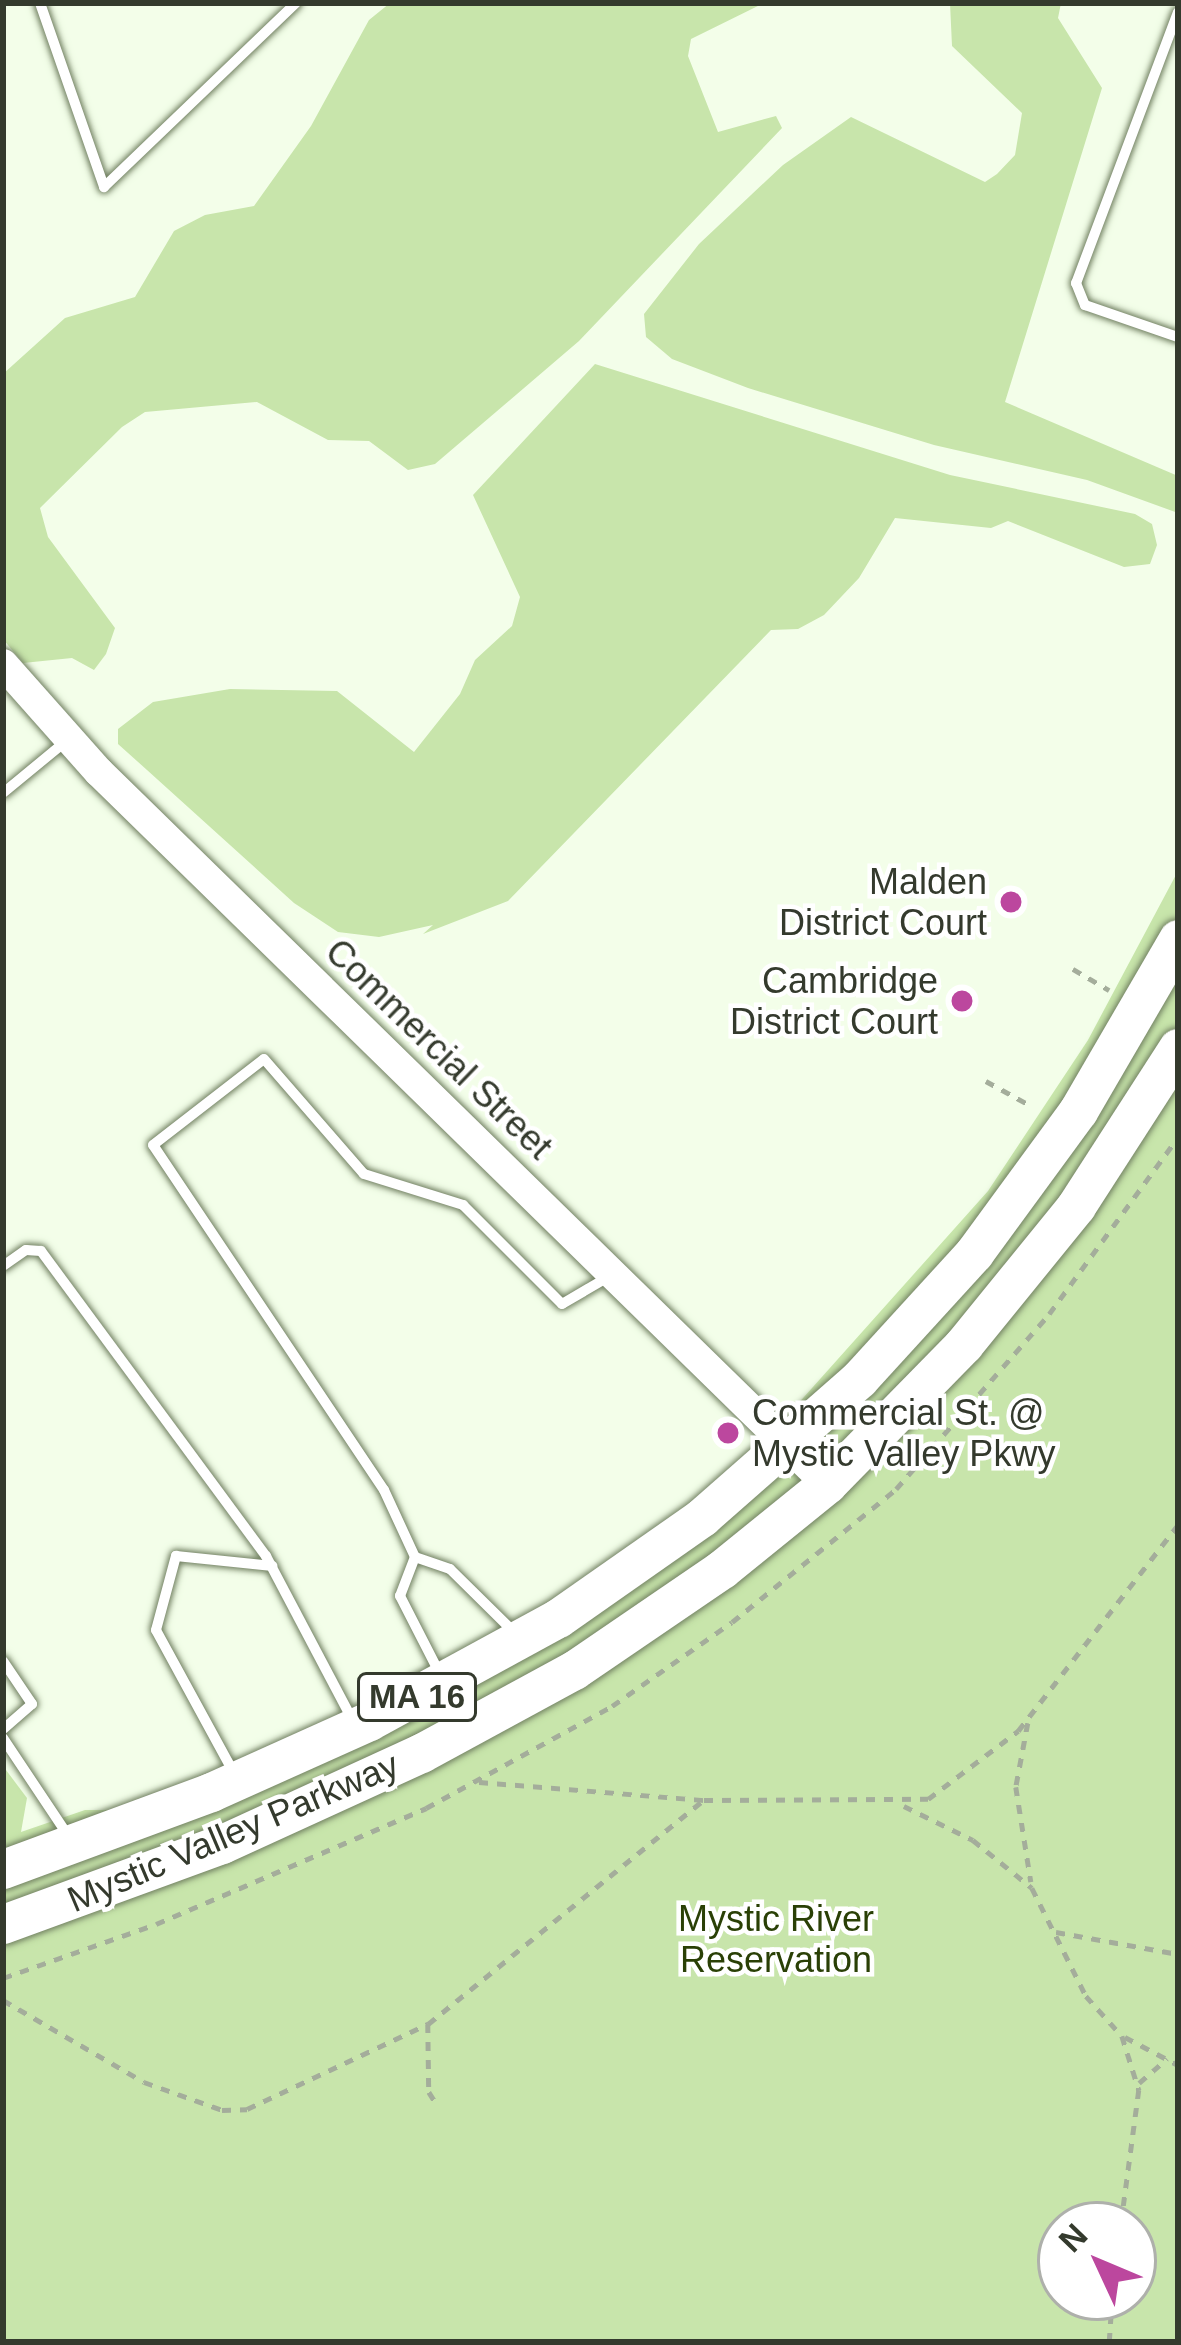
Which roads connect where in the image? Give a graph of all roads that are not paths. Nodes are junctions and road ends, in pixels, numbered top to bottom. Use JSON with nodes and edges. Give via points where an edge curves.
{"nodes":[{"id":1,"x":40,"y":3,"type":"edge"},
{"id":2,"x":296,"y":3,"type":"edge"},
{"id":3,"x":1178,"y":12,"type":"edge"},
{"id":4,"x":1178,"y":337,"type":"edge"},
{"id":5,"x":3,"y":664,"type":"edge"},
{"id":6,"x":68,"y":739,"type":"junction"},
{"id":7,"x":3,"y":793,"type":"edge"},
{"id":8,"x":1178,"y":939,"type":"edge"},
{"id":9,"x":1178,"y":1048,"type":"edge"},
{"id":10,"x":3,"y":1266,"type":"edge"},
{"id":11,"x":615,"y":1273,"type":"junction"},
{"id":12,"x":788,"y":1447,"type":"junction"},
{"id":13,"x":827,"y":1484,"type":"junction"},
{"id":14,"x":415,"y":1557,"type":"junction"},
{"id":15,"x":272,"y":1566,"type":"junction"},
{"id":16,"x":521,"y":1640,"type":"junction"},
{"id":17,"x":3,"y":1661,"type":"edge"},
{"id":18,"x":445,"y":1682,"type":"junction"},
{"id":19,"x":356,"y":1727,"type":"junction"},
{"id":20,"x":3,"y":1734,"type":"edge"},
{"id":21,"x":238,"y":1780,"type":"junction"},
{"id":22,"x":74,"y":1844,"type":"junction"},
{"id":23,"x":3,"y":1869,"type":"edge"},
{"id":24,"x":3,"y":1924,"type":"edge"}],
"edges":[{"from":1,"to":2,"type":"lane","via":[[104,187]]},
{"from":3,"to":4,"type":"lane","via":[[1076,284],[1085,305]]},
{"from":5,"to":6,"type":"street","name":"Commercial Street"},
{"from":6,"to":7,"type":"lane"},
{"from":6,"to":11,"type":"street","name":"Commercial Street"},
{"from":8,"to":12,"type":"highway","name":"Mystic Valley Parkway","number":"MA 16","via":[[1102,1074],[1001,1219]]},
{"from":9,"to":13,"type":"highway","name":"Mystic Valley Parkway","number":"MA 16","via":[[1048,1244]]},
{"from":10,"to":15,"type":"lane","via":[[26,1250],[41,1251]]},
{"from":11,"to":12,"type":"street","name":"Commercial Street"},
{"from":11,"to":14,"type":"lane","via":[[562,1304],[463,1205],[364,1174],[264,1059],[153,1145],[385,1490]]},
{"from":12,"to":13,"type":"street","name":"Commercial Street"},
{"from":12,"to":16,"type":"highway","name":"Mystic Valley Parkway","number":"MA 16","via":[[631,1570]]},
{"from":13,"to":24,"type":"highway","name":"Mystic Valley Parkway","number":"MA 16","via":[[642,1627],[479,1724],[263,1827]]},
{"from":14,"to":16,"type":"lane","via":[[450,1569]]},
{"from":14,"to":18,"type":"lane","via":[[400,1596]]},
{"from":15,"to":19,"type":"lane"},
{"from":15,"to":21,"type":"lane","via":[[176,1556],[155,1630]]},
{"from":16,"to":18,"type":"highway","name":"Mystic Valley Parkway","number":"MA 16"},
{"from":17,"to":20,"type":"lane","via":[[32,1704]]},
{"from":18,"to":19,"type":"highway","name":"Mystic Valley Parkway","number":"MA 16"},
{"from":19,"to":21,"type":"highway","name":"Mystic Valley Parkway","number":"MA 16"},
{"from":20,"to":22,"type":"lane"},
{"from":21,"to":22,"type":"highway","name":"Mystic Valley Parkway","number":"MA 16"},
{"from":22,"to":23,"type":"highway","name":"Mystic Valley Parkway","number":"MA 16"}]}
